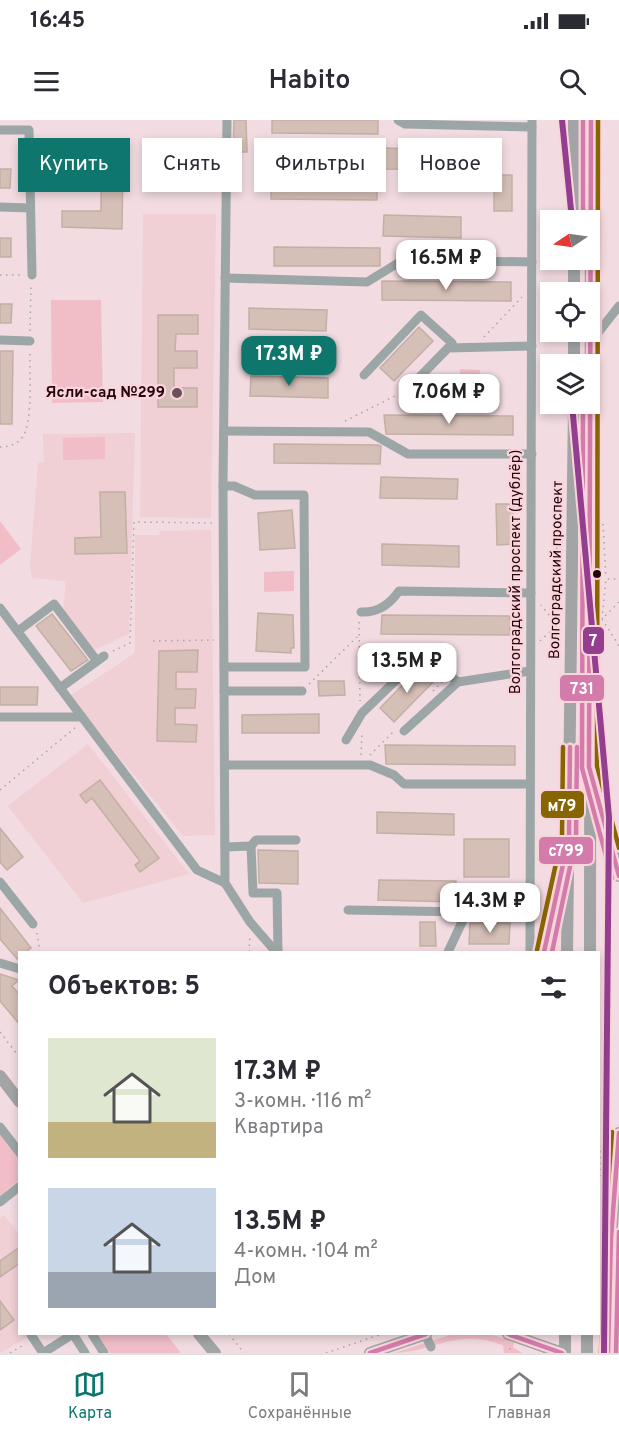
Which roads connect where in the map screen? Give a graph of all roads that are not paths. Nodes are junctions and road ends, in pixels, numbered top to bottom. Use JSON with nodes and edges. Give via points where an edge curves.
{"nodes":[{"id":1,"x":227,"y":120,"type":"edge"},
{"id":2,"x":398,"y":120,"type":"edge"},
{"id":3,"x":574,"y":120,"type":"edge"},
{"id":4,"x":591,"y":120,"type":"edge"},
{"id":5,"x":532,"y":124,"type":"edge"},
{"id":6,"x":0,"y":130,"type":"edge"},
{"id":7,"x":0,"y":207,"type":"edge"},
{"id":8,"x":30,"y":208,"type":"junction"},
{"id":9,"x":574,"y":210,"type":"edge"},
{"id":10,"x":532,"y":262,"type":"junction"},
{"id":11,"x":32,"y":276,"type":"road end"},
{"id":12,"x":225,"y":279,"type":"junction"},
{"id":13,"x":619,"y":306,"type":"edge"},
{"id":14,"x":0,"y":340,"type":"edge"},
{"id":15,"x":30,"y":340,"type":"dead end"},
{"id":16,"x":532,"y":346,"type":"junction"},
{"id":17,"x":448,"y":348,"type":"junction"},
{"id":18,"x":591,"y":352,"type":"junction"},
{"id":19,"x":364,"y":375,"type":"dead end"},
{"id":20,"x":406,"y":391,"type":"road end"},
{"id":21,"x":573,"y":414,"type":"edge"},
{"id":22,"x":224,"y":431,"type":"junction"},
{"id":23,"x":532,"y":454,"type":"junction"},
{"id":24,"x":223,"y":486,"type":"junction"},
{"id":25,"x":531,"y":593,"type":"junction"},
{"id":26,"x":0,"y":608,"type":"edge"},
{"id":27,"x":362,"y":612,"type":"road end"},
{"id":28,"x":18,"y":631,"type":"junction"},
{"id":29,"x":224,"y":667,"type":"junction"},
{"id":30,"x":530,"y":671,"type":"junction"},
{"id":31,"x":458,"y":682,"type":"junction"},
{"id":32,"x":60,"y":688,"type":"junction"},
{"id":33,"x":224,"y":691,"type":"junction"},
{"id":34,"x":302,"y":691,"type":"road end"},
{"id":35,"x":0,"y":717,"type":"edge"},
{"id":36,"x":83,"y":718,"type":"junction"},
{"id":37,"x":404,"y":731,"type":"dead end"},
{"id":38,"x":346,"y":740,"type":"dead end"},
{"id":39,"x":225,"y":765,"type":"junction"},
{"id":40,"x":589,"y":767,"type":"junction"},
{"id":41,"x":529,"y":784,"type":"junction"},
{"id":42,"x":569,"y":837,"type":"junction"},
{"id":43,"x":296,"y":840,"type":"dead end"},
{"id":44,"x":251,"y":846,"type":"junction"},
{"id":45,"x":225,"y":847,"type":"junction"},
{"id":46,"x":619,"y":876,"type":"edge"},
{"id":47,"x":0,"y":882,"type":"edge"},
{"id":48,"x":225,"y":883,"type":"junction"},
{"id":49,"x":530,"y":904,"type":"junction"},
{"id":50,"x":348,"y":910,"type":"dead end"},
{"id":51,"x":467,"y":912,"type":"junction"},
{"id":52,"x":33,"y":924,"type":"road end"},
{"id":53,"x":276,"y":951,"type":"edge"},
{"id":54,"x":277,"y":951,"type":"edge"},
{"id":55,"x":448,"y":951,"type":"edge"},
{"id":56,"x":530,"y":951,"type":"edge"},
{"id":57,"x":544,"y":951,"type":"edge"},
{"id":58,"x":567,"y":951,"type":"edge"},
{"id":59,"x":590,"y":951,"type":"edge"},
{"id":60,"x":0,"y":963,"type":"edge"},
{"id":61,"x":18,"y":968,"type":"edge"},
{"id":62,"x":0,"y":1076,"type":"edge"},
{"id":63,"x":18,"y":1099,"type":"edge"},
{"id":64,"x":0,"y":1127,"type":"edge"},
{"id":65,"x":619,"y":1133,"type":"edge"},
{"id":66,"x":18,"y":1150,"type":"edge"},
{"id":67,"x":18,"y":1188,"type":"edge"},
{"id":68,"x":0,"y":1202,"type":"edge"},
{"id":69,"x":615,"y":1242,"type":"edge"},
{"id":70,"x":604,"y":1281,"type":"edge"},
{"id":71,"x":612,"y":1309,"type":"edge"},
{"id":72,"x":600,"y":1321,"type":"edge"},
{"id":73,"x":31,"y":1335,"type":"edge"},
{"id":74,"x":71,"y":1335,"type":"edge"},
{"id":75,"x":74,"y":1335,"type":"edge"},
{"id":76,"x":93,"y":1335,"type":"edge"},
{"id":77,"x":200,"y":1335,"type":"edge"},
{"id":78,"x":423,"y":1335,"type":"edge"},
{"id":79,"x":426,"y":1335,"type":"edge"},
{"id":80,"x":565,"y":1335,"type":"edge"},
{"id":81,"x":587,"y":1335,"type":"edge"},
{"id":82,"x":509,"y":1339,"type":"edge"},
{"id":83,"x":533,"y":1343,"type":"edge"},
{"id":84,"x":431,"y":1347,"type":"dead end"},
{"id":85,"x":43,"y":1353,"type":"edge"},
{"id":86,"x":85,"y":1353,"type":"edge"},
{"id":87,"x":104,"y":1353,"type":"edge"},
{"id":88,"x":215,"y":1353,"type":"edge"},
{"id":89,"x":370,"y":1353,"type":"edge"},
{"id":90,"x":564,"y":1353,"type":"edge"},
{"id":91,"x":587,"y":1353,"type":"edge"},
{"id":92,"x":608,"y":1353,"type":"edge"}],
"edges":[{"from":1,"to":12,"type":"street"},
{"from":2,"to":5,"type":"street","via":[[405,124]]},
{"from":3,"to":9,"type":"main road"},
{"from":4,"to":18,"type":"main road"},
{"from":5,"to":10,"type":"street","name":"Волгоградский проспект (дублёр)"},
{"from":6,"to":8,"type":"street","via":[[29,130]]},
{"from":7,"to":8,"type":"street"},
{"from":8,"to":11,"type":"street"},
{"from":10,"to":12,"type":"street","via":[[409,260],[366,282]]},
{"from":10,"to":16,"type":"street","name":"Волгоградский проспект (дублёр)"},
{"from":12,"to":22,"type":"street"},
{"from":13,"to":18,"type":"street","via":[[597,334]]},
{"from":14,"to":15,"type":"street"},
{"from":16,"to":17,"type":"street"},
{"from":16,"to":23,"type":"street","name":"Волгоградский проспект (дублёр)"},
{"from":17,"to":19,"type":"street","via":[[452,343],[422,315]]},
{"from":17,"to":20,"type":"street"},
{"from":18,"to":40,"type":"main road"},
{"from":21,"to":42,"type":"main road","name":"Волгоградский проспект"},
{"from":22,"to":23,"type":"street","via":[[369,432],[408,454]]},
{"from":22,"to":24,"type":"street"},
{"from":23,"to":25,"type":"street","name":"Волгоградский проспект (дублёр)"},
{"from":24,"to":29,"type":"street"},
{"from":24,"to":29,"type":"street","via":[[255,495],[303,495],[305,667]]},
{"from":25,"to":27,"type":"street","via":[[399,591],[390,604]]},
{"from":25,"to":30,"type":"street","name":"Волгоградский проспект (дублёр)"},
{"from":26,"to":28,"type":"street"},
{"from":28,"to":32,"type":"street"},
{"from":28,"to":32,"type":"street","via":[[54,604],[100,658]]},
{"from":29,"to":33,"type":"street"},
{"from":30,"to":31,"type":"street"},
{"from":30,"to":41,"type":"street","name":"Волгоградский проспект (дублёр)"},
{"from":31,"to":37,"type":"street"},
{"from":31,"to":38,"type":"street","via":[[423,654],[362,713]]},
{"from":32,"to":36,"type":"street"},
{"from":33,"to":34,"type":"street"},
{"from":33,"to":39,"type":"street"},
{"from":35,"to":36,"type":"street"},
{"from":36,"to":48,"type":"street","via":[[197,870]]},
{"from":39,"to":41,"type":"street","via":[[370,765],[405,784]]},
{"from":39,"to":45,"type":"street"},
{"from":40,"to":46,"type":"main road"},
{"from":40,"to":59,"type":"main road"},
{"from":41,"to":49,"type":"street","name":"Волгоградский проспект (дублёр)"},
{"from":42,"to":57,"type":"main road"},
{"from":42,"to":58,"type":"main road","name":"Волгоградский проспект"},
{"from":43,"to":44,"type":"street","via":[[256,840]]},
{"from":44,"to":45,"type":"street"},
{"from":44,"to":54,"type":"street","via":[[253,893],[277,893]]},
{"from":45,"to":48,"type":"street"},
{"from":47,"to":52,"type":"street"},
{"from":48,"to":53,"type":"street","via":[[250,922]]},
{"from":49,"to":51,"type":"street","via":[[470,905]]},
{"from":49,"to":56,"type":"street","name":"Волгоградский проспект (дублёр)"},
{"from":50,"to":51,"type":"street"},
{"from":51,"to":55,"type":"street"},
{"from":60,"to":61,"type":"street"},
{"from":62,"to":63,"type":"main road"},
{"from":64,"to":66,"type":"street"},
{"from":65,"to":69,"type":"main road"},
{"from":67,"to":68,"type":"street"},
{"from":69,"to":70,"type":"main road"},
{"from":70,"to":71,"type":"main road"},
{"from":71,"to":72,"type":"main road"},
{"from":71,"to":92,"type":"main road"},
{"from":73,"to":85,"type":"street"},
{"from":74,"to":85,"type":"street"},
{"from":75,"to":86,"type":"street"},
{"from":76,"to":87,"type":"street"},
{"from":77,"to":88,"type":"main road"},
{"from":78,"to":89,"type":"main road"},
{"from":79,"to":84,"type":"street"},
{"from":80,"to":90,"type":"main road"},
{"from":81,"to":91,"type":"main road"},
{"from":82,"to":83,"type":"main road"},
{"from":83,"to":90,"type":"main road"}]}
